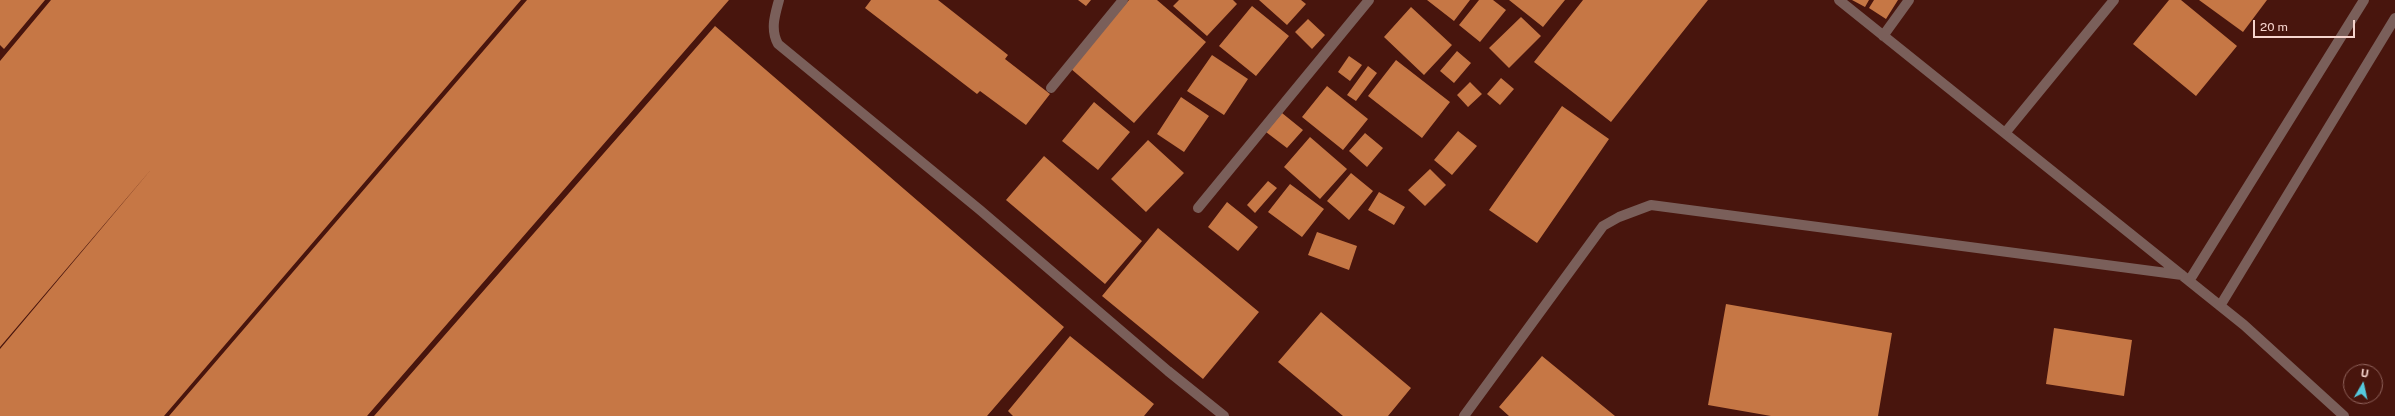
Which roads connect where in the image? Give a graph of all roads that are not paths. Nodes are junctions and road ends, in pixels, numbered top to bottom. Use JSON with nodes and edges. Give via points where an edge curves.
{"nodes":[{"id":1,"x":779,"y":0,"type":"edge"},
{"id":2,"x":1123,"y":0,"type":"edge"},
{"id":3,"x":1369,"y":0,"type":"edge"},
{"id":4,"x":1839,"y":0,"type":"edge"},
{"id":5,"x":1909,"y":0,"type":"edge"},
{"id":6,"x":2114,"y":0,"type":"edge"},
{"id":7,"x":2364,"y":0,"type":"edge"},
{"id":8,"x":2395,"y":18,"type":"edge"},
{"id":9,"x":1883,"y":36,"type":"junction"},
{"id":10,"x":1051,"y":88,"type":"dead end"},
{"id":11,"x":2005,"y":133,"type":"junction"},
{"id":12,"x":1198,"y":208,"type":"dead end"},
{"id":13,"x":2186,"y":278,"type":"junction"},
{"id":14,"x":2220,"y":306,"type":"junction"},
{"id":15,"x":1224,"y":416,"type":"edge"},
{"id":16,"x":1464,"y":416,"type":"edge"},
{"id":17,"x":2344,"y":416,"type":"edge"}],
"edges":[{"from":1,"to":15,"type":"street","via":[[773,23],[774,36],[778,44]]},
{"from":2,"to":10,"type":"street"},
{"from":3,"to":12,"type":"street"},
{"from":4,"to":9,"type":"street"},
{"from":5,"to":9,"type":"street"},
{"from":6,"to":11,"type":"street"},
{"from":7,"to":13,"type":"street"},
{"from":8,"to":14,"type":"street"},
{"from":9,"to":11,"type":"street"},
{"from":11,"to":13,"type":"street"},
{"from":13,"to":14,"type":"street"},
{"from":13,"to":16,"type":"street","via":[[1651,205],[1603,226]]},
{"from":14,"to":17,"type":"street"}]}
